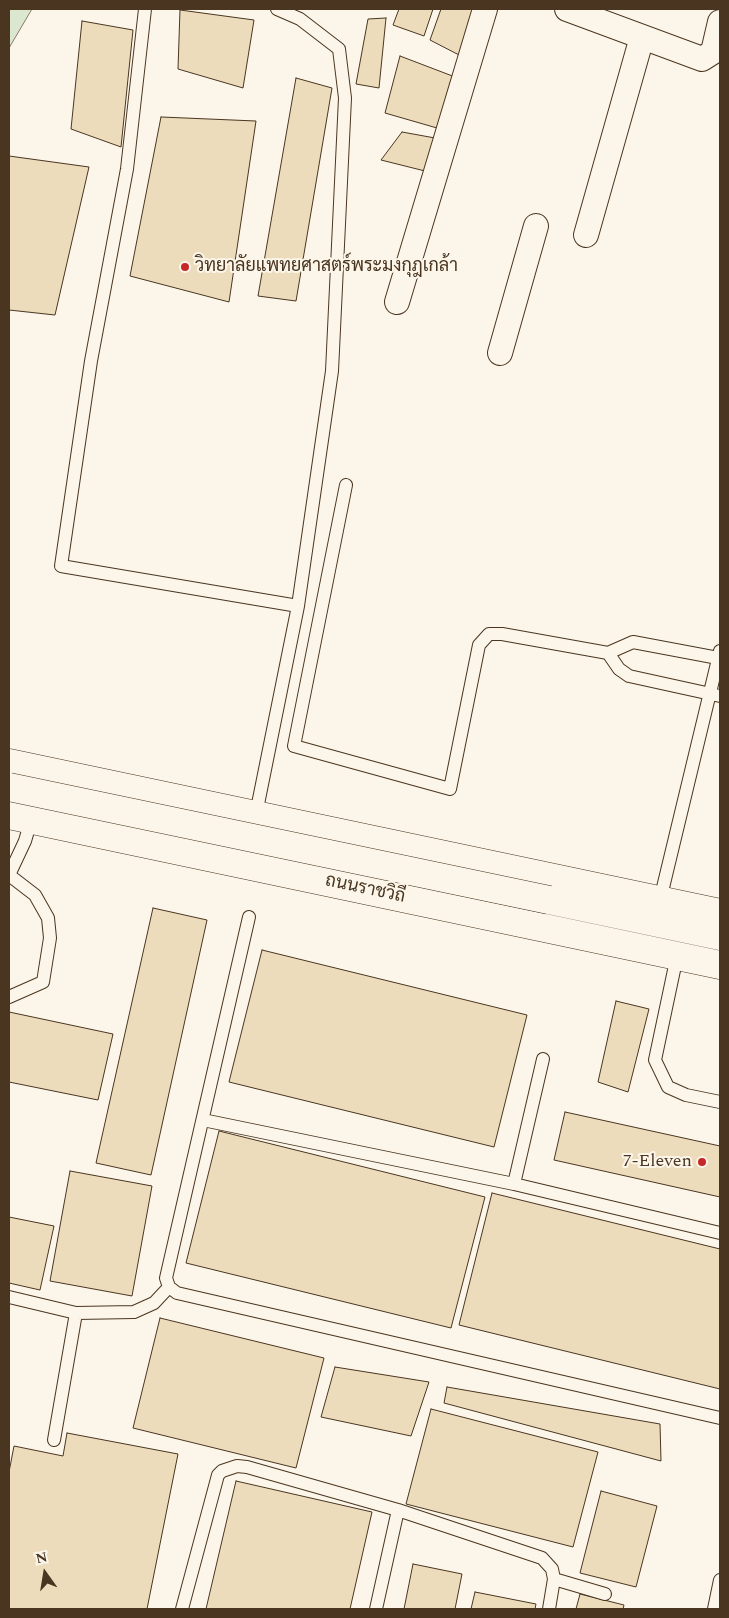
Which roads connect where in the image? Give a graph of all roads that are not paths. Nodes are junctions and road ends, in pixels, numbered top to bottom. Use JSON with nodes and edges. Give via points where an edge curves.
{"nodes":[{"id":1,"x":145,"y":9,"type":"edge"},
{"id":2,"x":277,"y":9,"type":"edge"},
{"id":3,"x":485,"y":9,"type":"edge"},
{"id":4,"x":567,"y":9,"type":"edge"},
{"id":5,"x":608,"y":16,"type":"edge"},
{"id":6,"x":720,"y":22,"type":"edge"},
{"id":7,"x":642,"y":37,"type":"junction"},
{"id":8,"x":536,"y":226,"type":"dead end"},
{"id":9,"x":586,"y":235,"type":"dead end"},
{"id":10,"x":397,"y":302,"type":"dead end"},
{"id":11,"x":500,"y":353,"type":"dead end"},
{"id":12,"x":346,"y":485,"type":"dead end"},
{"id":13,"x":298,"y":606,"type":"junction"},
{"id":14,"x":608,"y":653,"type":"junction"},
{"id":15,"x":719,"y":655,"type":"edge"},
{"id":16,"x":715,"y":695,"type":"edge"},
{"id":17,"x":9,"y":763,"type":"edge"},
{"id":18,"x":9,"y":787,"type":"edge"},
{"id":19,"x":135,"y":789,"type":"junction"},
{"id":20,"x":256,"y":814,"type":"junction"},
{"id":21,"x":20,"y":817,"type":"edge"},
{"id":22,"x":129,"y":840,"type":"junction"},
{"id":23,"x":9,"y":874,"type":"edge"},
{"id":24,"x":660,"y":900,"type":"junction"},
{"id":25,"x":720,"y":913,"type":"edge"},
{"id":26,"x":249,"y":917,"type":"dead end"},
{"id":27,"x":720,"y":936,"type":"edge"},
{"id":28,"x":677,"y":956,"type":"junction"},
{"id":29,"x":720,"y":965,"type":"edge"},
{"id":30,"x":9,"y":997,"type":"edge"},
{"id":31,"x":543,"y":1059,"type":"dead end"},
{"id":32,"x":720,"y":1102,"type":"edge"},
{"id":33,"x":203,"y":1120,"type":"junction"},
{"id":34,"x":514,"y":1184,"type":"junction"},
{"id":35,"x":720,"y":1233,"type":"edge"},
{"id":36,"x":169,"y":1287,"type":"junction"},
{"id":37,"x":9,"y":1298,"type":"edge"},
{"id":38,"x":76,"y":1313,"type":"junction"},
{"id":39,"x":720,"y":1418,"type":"edge"},
{"id":40,"x":54,"y":1440,"type":"dead end"},
{"id":41,"x":398,"y":1510,"type":"junction"},
{"id":42,"x":554,"y":1579,"type":"junction"},
{"id":43,"x":720,"y":1586,"type":"edge"},
{"id":44,"x":605,"y":1594,"type":"dead end"},
{"id":45,"x":182,"y":1609,"type":"edge"},
{"id":46,"x":376,"y":1609,"type":"edge"},
{"id":47,"x":549,"y":1609,"type":"edge"},
{"id":48,"x":714,"y":1609,"type":"edge"}],
"edges":[{"from":1,"to":13,"type":"lane","via":[[127,169],[91,361],[61,566]]},
{"from":2,"to":13,"type":"lane","via":[[300,19],[339,50],[345,98],[332,371]]},
{"from":3,"to":10,"type":"street"},
{"from":4,"to":5,"type":"street"},
{"from":5,"to":7,"type":"street"},
{"from":6,"to":7,"type":"street","via":[[712,52],[702,59]]},
{"from":7,"to":9,"type":"street"},
{"from":8,"to":11,"type":"street"},
{"from":12,"to":14,"type":"lane","via":[[294,746],[450,789],[480,645],[489,634]]},
{"from":13,"to":20,"type":"lane"},
{"from":14,"to":15,"type":"lane","via":[[633,642]]},
{"from":14,"to":16,"type":"lane","via":[[619,669],[629,676]]},
{"from":15,"to":16,"type":"lane"},
{"from":16,"to":24,"type":"lane"},
{"from":17,"to":19,"type":"main road"},
{"from":18,"to":27,"type":"main road","bridge":true},
{"from":19,"to":20,"type":"main road"},
{"from":19,"to":22,"type":"main road"},
{"from":20,"to":24,"type":"main road"},
{"from":21,"to":22,"type":"main road","name":"ถนนราชวิถี"},
{"from":21,"to":23,"type":"lane","via":[[25,841]]},
{"from":22,"to":28,"type":"main road","name":"ถนนราชวิถี"},
{"from":23,"to":30,"type":"lane","via":[[35,895],[48,918],[50,938],[43,982]]},
{"from":24,"to":25,"type":"main road"},
{"from":26,"to":33,"type":"lane"},
{"from":28,"to":29,"type":"main road","name":"ถนนราชวิถี"},
{"from":28,"to":32,"type":"lane","via":[[655,1060],[668,1086],[686,1095]]},
{"from":31,"to":34,"type":"lane"},
{"from":33,"to":34,"type":"lane"},
{"from":33,"to":36,"type":"lane","via":[[166,1278]]},
{"from":34,"to":35,"type":"lane"},
{"from":36,"to":38,"type":"lane","via":[[154,1302],[134,1312]]},
{"from":36,"to":39,"type":"lane","via":[[177,1293]]},
{"from":37,"to":38,"type":"lane"},
{"from":38,"to":40,"type":"lane"},
{"from":41,"to":42,"type":"lane","via":[[542,1558],[552,1569]]},
{"from":41,"to":45,"type":"lane","via":[[246,1467],[222,1471],[218,1475]]},
{"from":41,"to":46,"type":"lane"},
{"from":42,"to":44,"type":"lane"},
{"from":42,"to":47,"type":"lane"},
{"from":43,"to":48,"type":"lane"}]}
